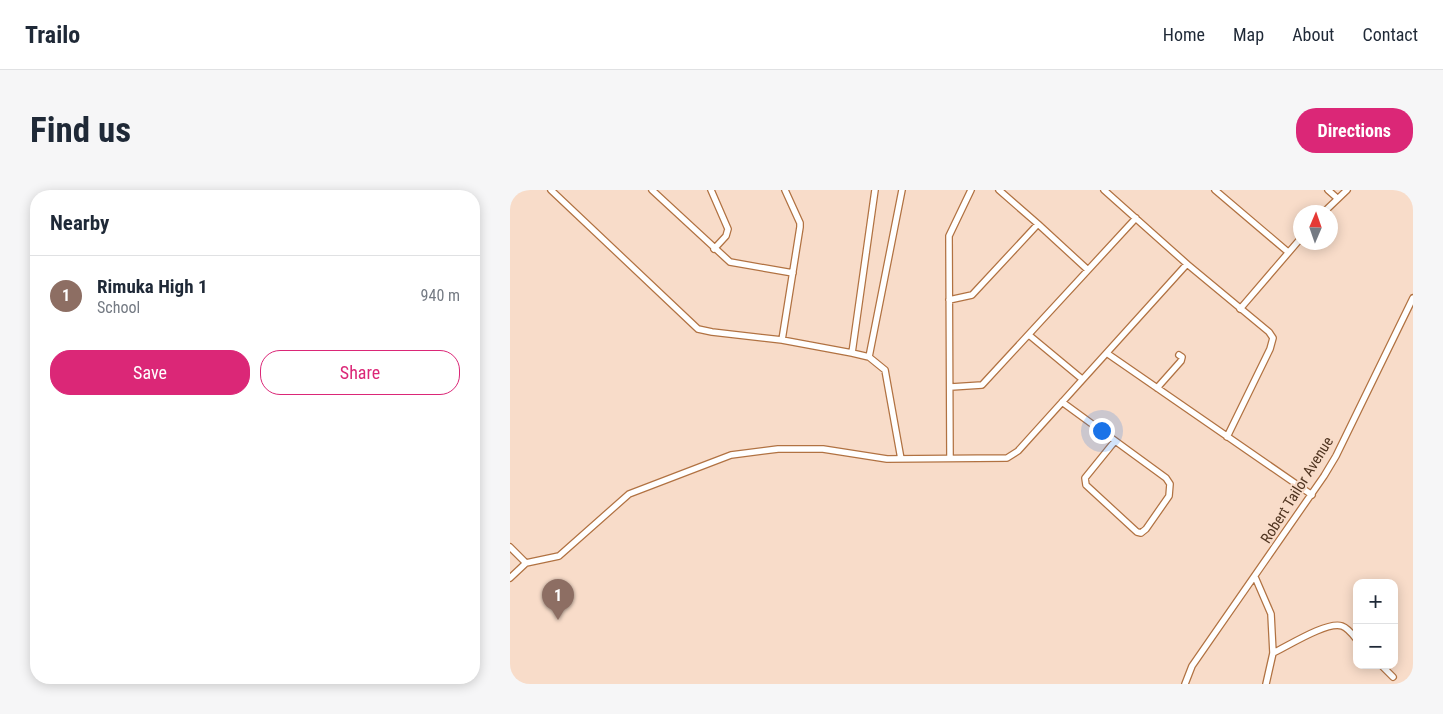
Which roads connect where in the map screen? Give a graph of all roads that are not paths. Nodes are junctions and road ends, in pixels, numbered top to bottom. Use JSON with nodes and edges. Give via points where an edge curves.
{"nodes":[{"id":1,"x":551,"y":190,"type":"edge"},
{"id":2,"x":652,"y":190,"type":"edge"},
{"id":3,"x":711,"y":190,"type":"edge"},
{"id":4,"x":785,"y":190,"type":"edge"},
{"id":5,"x":875,"y":190,"type":"edge"},
{"id":6,"x":902,"y":190,"type":"edge"},
{"id":7,"x":971,"y":190,"type":"edge"},
{"id":8,"x":999,"y":190,"type":"edge"},
{"id":9,"x":1104,"y":190,"type":"edge"},
{"id":10,"x":1215,"y":190,"type":"edge"},
{"id":11,"x":1328,"y":190,"type":"edge"},
{"id":12,"x":1347,"y":190,"type":"edge"},
{"id":13,"x":1337,"y":198,"type":"junction"},
{"id":14,"x":1330,"y":205,"type":"edge"},
{"id":15,"x":1136,"y":218,"type":"junction"},
{"id":16,"x":1038,"y":224,"type":"junction"},
{"id":17,"x":1293,"y":246,"type":"edge"},
{"id":18,"x":714,"y":249,"type":"junction"},
{"id":19,"x":1288,"y":252,"type":"junction"},
{"id":20,"x":1187,"y":264,"type":"junction"},
{"id":21,"x":1088,"y":270,"type":"junction"},
{"id":22,"x":793,"y":273,"type":"junction"},
{"id":23,"x":1413,"y":298,"type":"edge"},
{"id":24,"x":949,"y":300,"type":"junction"},
{"id":25,"x":1240,"y":309,"type":"junction"},
{"id":26,"x":1029,"y":335,"type":"junction"},
{"id":27,"x":782,"y":340,"type":"junction"},
{"id":28,"x":852,"y":353,"type":"junction"},
{"id":29,"x":1108,"y":354,"type":"junction"},
{"id":30,"x":1179,"y":354,"type":"dead end"},
{"id":31,"x":869,"y":357,"type":"junction"},
{"id":32,"x":1082,"y":378,"type":"junction"},
{"id":33,"x":951,"y":387,"type":"junction"},
{"id":34,"x":1157,"y":388,"type":"junction"},
{"id":35,"x":1062,"y":402,"type":"junction"},
{"id":36,"x":1227,"y":437,"type":"junction"},
{"id":37,"x":1115,"y":441,"type":"junction"},
{"id":38,"x":950,"y":458,"type":"junction"},
{"id":39,"x":901,"y":459,"type":"junction"},
{"id":40,"x":1312,"y":495,"type":"junction"},
{"id":41,"x":510,"y":547,"type":"edge"},
{"id":42,"x":526,"y":563,"type":"junction"},
{"id":43,"x":1255,"y":577,"type":"junction"},
{"id":44,"x":510,"y":578,"type":"edge"},
{"id":45,"x":1353,"y":636,"type":"edge"},
{"id":46,"x":1272,"y":653,"type":"junction"},
{"id":47,"x":1386,"y":669,"type":"edge"},
{"id":48,"x":1393,"y":677,"type":"dead end"},
{"id":49,"x":1185,"y":684,"type":"edge"},
{"id":50,"x":1266,"y":684,"type":"edge"}],
"edges":[{"from":1,"to":27,"type":"street","via":[[698,329]]},
{"from":2,"to":18,"type":"street"},
{"from":3,"to":18,"type":"street","via":[[728,229]]},
{"from":4,"to":22,"type":"street","via":[[800,224]]},
{"from":5,"to":28,"type":"street"},
{"from":6,"to":31,"type":"street"},
{"from":7,"to":24,"type":"street","via":[[949,236]]},
{"from":8,"to":16,"type":"street"},
{"from":9,"to":15,"type":"street"},
{"from":10,"to":19,"type":"street"},
{"from":11,"to":13,"type":"street"},
{"from":12,"to":13,"type":"street"},
{"from":13,"to":14,"type":"street"},
{"from":15,"to":20,"type":"street"},
{"from":15,"to":21,"type":"street"},
{"from":16,"to":21,"type":"street"},
{"from":16,"to":24,"type":"street","via":[[972,294]]},
{"from":17,"to":19,"type":"street"},
{"from":18,"to":22,"type":"street","via":[[733,263]]},
{"from":19,"to":25,"type":"street"},
{"from":20,"to":25,"type":"street"},
{"from":20,"to":29,"type":"street"},
{"from":21,"to":26,"type":"street"},
{"from":22,"to":27,"type":"street"},
{"from":23,"to":40,"type":"street","name":"Robert Tailor Avenue","via":[[1336,456]]},
{"from":24,"to":33,"type":"street"},
{"from":25,"to":36,"type":"street","via":[[1273,338]]},
{"from":26,"to":32,"type":"street"},
{"from":26,"to":33,"type":"street","via":[[982,385]]},
{"from":27,"to":28,"type":"street"},
{"from":28,"to":31,"type":"street"},
{"from":29,"to":32,"type":"street"},
{"from":29,"to":34,"type":"street"},
{"from":30,"to":34,"type":"street","via":[[1181,362]]},
{"from":31,"to":39,"type":"street","via":[[885,370]]},
{"from":32,"to":35,"type":"street"},
{"from":33,"to":38,"type":"street"},
{"from":34,"to":36,"type":"street"},
{"from":35,"to":37,"type":"street"},
{"from":35,"to":38,"type":"street","via":[[1018,451],[1007,458]]},
{"from":36,"to":40,"type":"street"},
{"from":37,"to":37,"type":"street","via":[[1170,484],[1170,496],[1141,533],[1086,485],[1085,478]]},
{"from":38,"to":39,"type":"street"},
{"from":39,"to":42,"type":"street","via":[[823,448],[731,455],[629,494],[559,556]]},
{"from":40,"to":43,"type":"street","name":"Robert Tailor Avenue"},
{"from":41,"to":42,"type":"street"},
{"from":42,"to":44,"type":"street"},
{"from":43,"to":46,"type":"street","via":[[1270,609]]},
{"from":43,"to":49,"type":"street","name":"Robert Tailor Avenue","via":[[1192,666]]},
{"from":45,"to":46,"type":"street","via":[[1337,625]]},
{"from":46,"to":50,"type":"street"},
{"from":47,"to":48,"type":"street"}]}
